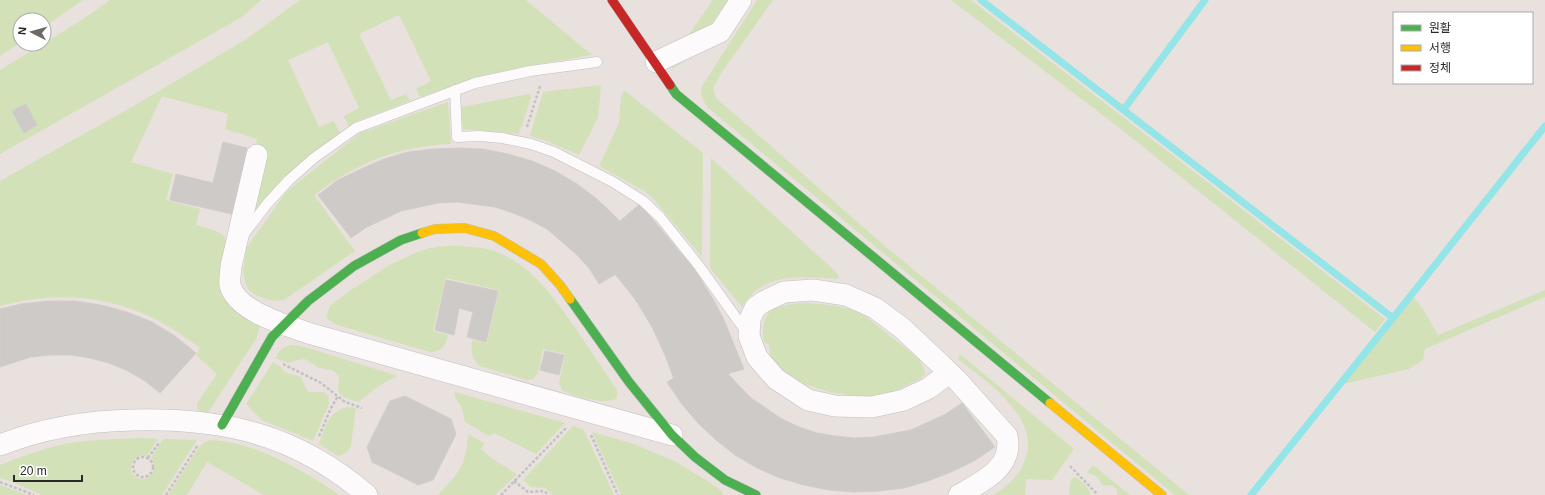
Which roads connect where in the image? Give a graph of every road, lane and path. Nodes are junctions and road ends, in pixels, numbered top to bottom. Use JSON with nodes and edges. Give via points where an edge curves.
{"nodes":[{"id":1,"x":612,"y":0,"type":"edge"},
{"id":2,"x":741,"y":0,"type":"edge"},
{"id":3,"x":597,"y":62,"type":"dead end"},
{"id":4,"x":656,"y":62,"type":"junction"},
{"id":5,"x":545,"y":69,"type":"junction"},
{"id":6,"x":455,"y":90,"type":"junction"},
{"id":7,"x":522,"y":143,"type":"junction"},
{"id":8,"x":257,"y":155,"type":"dead end"},
{"id":9,"x":236,"y":244,"type":"junction"},
{"id":10,"x":285,"y":325,"type":"junction"},
{"id":11,"x":749,"y":336,"type":"junction"},
{"id":12,"x":278,"y":362,"type":"dead end"},
{"id":13,"x":949,"y":373,"type":"junction"},
{"id":14,"x":338,"y":396,"type":"junction"},
{"id":15,"x":362,"y":408,"type":"dead end"},
{"id":16,"x":222,"y":425,"type":"junction"},
{"id":17,"x":566,"y":427,"type":"dead end"},
{"id":18,"x":590,"y":434,"type":"dead end"},
{"id":19,"x":672,"y":435,"type":"junction"},
{"id":20,"x":318,"y":439,"type":"dead end"},
{"id":21,"x":160,"y":441,"type":"dead end"},
{"id":22,"x":200,"y":441,"type":"dead end"},
{"id":23,"x":0,"y":445,"type":"edge"},
{"id":24,"x":148,"y":458,"type":"junction"},
{"id":25,"x":1070,"y":466,"type":"dead end"},
{"id":26,"x":514,"y":481,"type":"junction"},
{"id":27,"x":0,"y":482,"type":"edge"},
{"id":28,"x":34,"y":495,"type":"edge"},
{"id":29,"x":166,"y":495,"type":"edge"},
{"id":30,"x":366,"y":495,"type":"edge"},
{"id":31,"x":501,"y":495,"type":"edge"},
{"id":32,"x":549,"y":495,"type":"edge"},
{"id":33,"x":618,"y":495,"type":"edge"},
{"id":34,"x":756,"y":495,"type":"edge"},
{"id":35,"x":959,"y":495,"type":"edge"},
{"id":36,"x":1098,"y":495,"type":"edge"},
{"id":37,"x":1162,"y":495,"type":"edge"}],
"edges":[{"from":1,"to":4,"type":"street"},
{"from":2,"to":4,"type":"street","via":[[720,32]]},
{"from":3,"to":5,"type":"lane"},
{"from":4,"to":37,"type":"street","via":[[676,94]]},
{"from":5,"to":6,"type":"lane","via":[[475,83]]},
{"from":5,"to":7,"type":"path"},
{"from":6,"to":7,"type":"lane","via":[[457,137],[502,138]]},
{"from":6,"to":9,"type":"lane","via":[[356,128],[314,158],[289,180],[266,204]]},
{"from":7,"to":11,"type":"lane","via":[[554,152],[613,182],[643,201],[660,217],[699,266]]},
{"from":8,"to":9,"type":"street"},
{"from":9,"to":10,"type":"street","via":[[230,284],[233,293],[255,311]]},
{"from":10,"to":16,"type":"street","via":[[272,337]]},
{"from":10,"to":19,"type":"street"},
{"from":10,"to":19,"type":"street","via":[[308,301],[354,266],[401,240],[435,229],[465,228],[494,236],[523,252],[546,269],[629,382]]},
{"from":11,"to":13,"type":"street","via":[[757,357],[776,379],[808,400],[835,406],[872,407],[904,400],[929,388]]},
{"from":11,"to":13,"type":"street","via":[[750,319],[755,308],[784,292],[813,290],[846,295],[874,308],[902,328]]},
{"from":12,"to":14,"type":"path","via":[[321,383]]},
{"from":13,"to":35,"type":"street","via":[[1007,436],[1009,444],[1004,463],[984,481]]},
{"from":14,"to":15,"type":"path","via":[[345,402]]},
{"from":14,"to":20,"type":"path"},
{"from":16,"to":23,"type":"street","via":[[169,419],[111,421],[69,425]]},
{"from":16,"to":30,"type":"street","via":[[280,441],[311,455]]},
{"from":17,"to":26,"type":"path"},
{"from":18,"to":33,"type":"path"},
{"from":19,"to":34,"type":"street","via":[[725,480]]},
{"from":21,"to":24,"type":"path"},
{"from":22,"to":29,"type":"path"},
{"from":24,"to":24,"type":"path","via":[[143,456],[134,461],[132,466],[137,475],[148,476],[151,472],[152,462]]},
{"from":25,"to":36,"type":"path"},
{"from":26,"to":31,"type":"path"},
{"from":26,"to":32,"type":"path","via":[[528,492],[544,491]]},
{"from":27,"to":28,"type":"path"}]}
